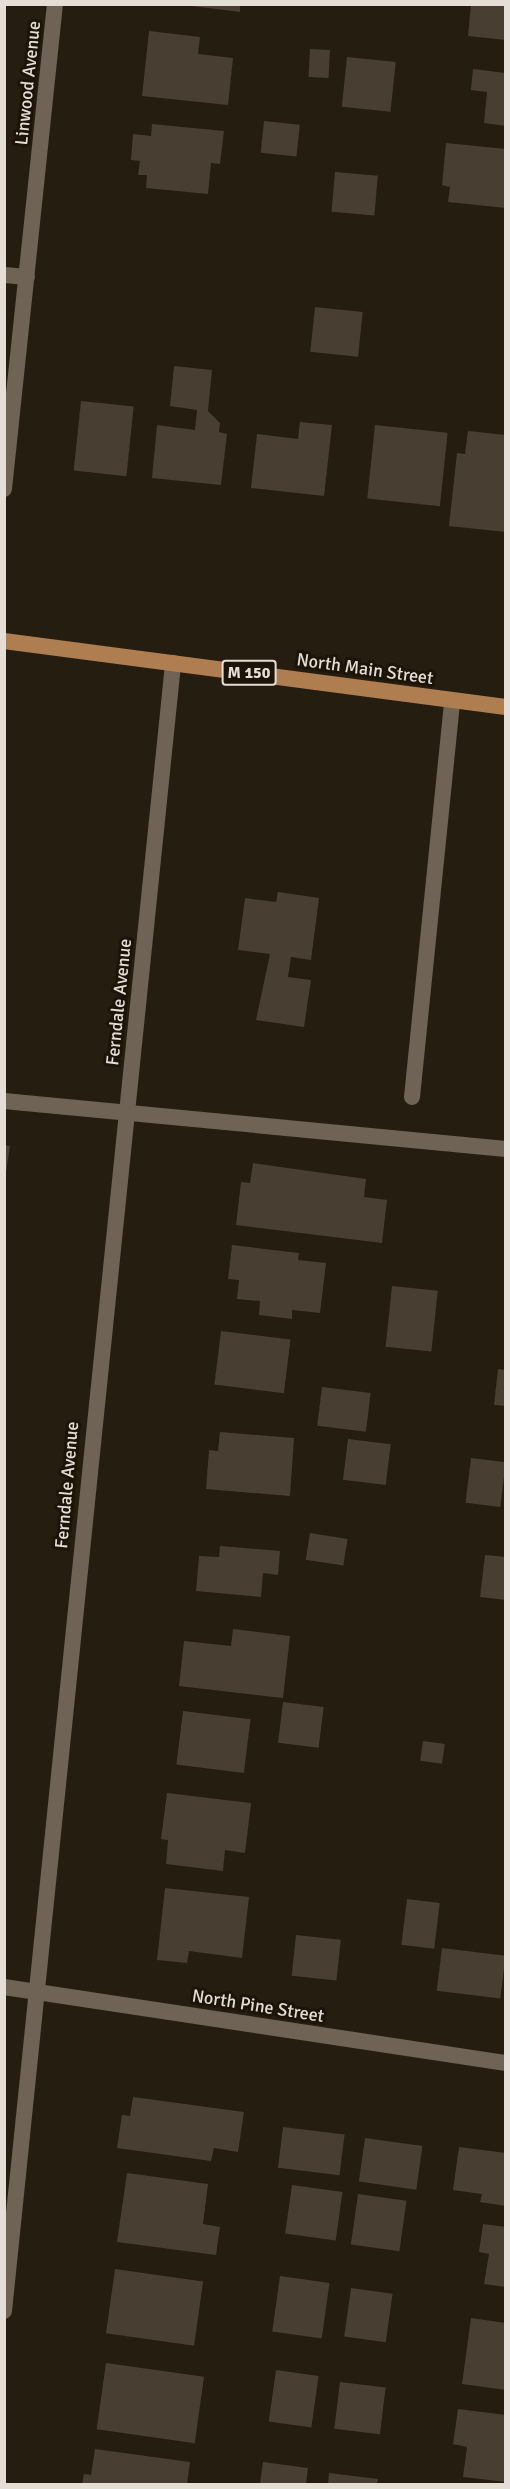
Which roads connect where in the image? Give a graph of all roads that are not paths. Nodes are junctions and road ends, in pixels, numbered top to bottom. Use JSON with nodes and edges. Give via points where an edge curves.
{"nodes":[{"id":1,"x":55,"y":4,"type":"edge"},
{"id":2,"x":4,"y":275,"type":"edge"},
{"id":3,"x":27,"y":277,"type":"junction"},
{"id":4,"x":4,"y":489,"type":"edge"},
{"id":5,"x":4,"y":641,"type":"edge"},
{"id":6,"x":173,"y":663,"type":"junction"},
{"id":7,"x":452,"y":700,"type":"junction"},
{"id":8,"x":506,"y":707,"type":"edge"},
{"id":9,"x":412,"y":1097,"type":"dead end"},
{"id":10,"x":4,"y":1101,"type":"edge"},
{"id":11,"x":126,"y":1117,"type":"junction"},
{"id":12,"x":506,"y":1149,"type":"edge"},
{"id":13,"x":4,"y":1987,"type":"edge"},
{"id":14,"x":38,"y":1992,"type":"junction"},
{"id":15,"x":506,"y":2063,"type":"edge"},
{"id":16,"x":4,"y":2311,"type":"edge"}],
"edges":[{"from":1,"to":3,"type":"street","name":"Linwood Avenue"},
{"from":2,"to":3,"type":"street"},
{"from":3,"to":4,"type":"street","name":"Linwood Avenue"},
{"from":5,"to":6,"type":"main road","name":"North Main Street","number":"M 150"},
{"from":6,"to":7,"type":"main road","name":"North Main Street","number":"M 150"},
{"from":6,"to":11,"type":"street","name":"Ferndale Avenue"},
{"from":7,"to":8,"type":"main road","name":"North Main Street","number":"M 150"},
{"from":7,"to":9,"type":"street"},
{"from":10,"to":11,"type":"street"},
{"from":11,"to":12,"type":"street"},
{"from":11,"to":14,"type":"street","name":"Ferndale Avenue"},
{"from":13,"to":14,"type":"street","name":"North Pine Street"},
{"from":14,"to":15,"type":"street","name":"North Pine Street"},
{"from":14,"to":16,"type":"street","name":"Ferndale Avenue"}]}
